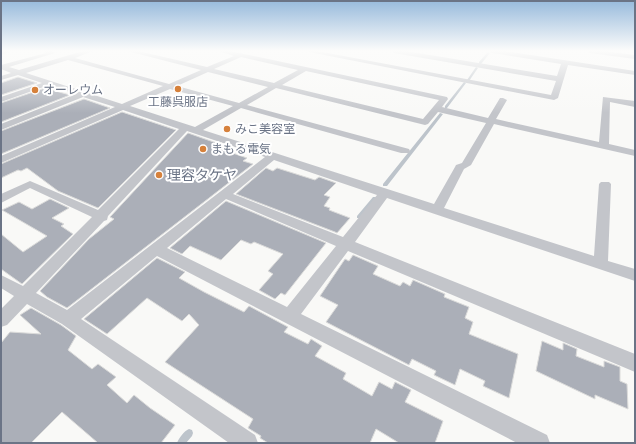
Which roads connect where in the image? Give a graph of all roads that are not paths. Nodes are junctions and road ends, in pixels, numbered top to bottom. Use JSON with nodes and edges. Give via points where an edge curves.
{"nodes":[{"id":1,"x":15,"y":72,"type":"edge"},
{"id":2,"x":23,"y":72,"type":"edge"},
{"id":3,"x":117,"y":72,"type":"edge"},
{"id":4,"x":201,"y":72,"type":"edge"},
{"id":5,"x":218,"y":72,"type":"edge"},
{"id":6,"x":300,"y":72,"type":"edge"},
{"id":7,"x":318,"y":72,"type":"edge"},
{"id":8,"x":416,"y":72,"type":"edge"},
{"id":9,"x":517,"y":72,"type":"edge"},
{"id":10,"x":562,"y":72,"type":"edge"},
{"id":11,"x":622,"y":72,"type":"edge"},
{"id":12,"x":19,"y":73,"type":"junction"},
{"id":13,"x":635,"y":74,"type":"edge"},
{"id":14,"x":1,"y":78,"type":"edge"},
{"id":15,"x":560,"y":79,"type":"junction"},
{"id":16,"x":49,"y":83,"type":"junction"},
{"id":17,"x":168,"y":86,"type":"junction"},
{"id":18,"x":275,"y":86,"type":"junction"},
{"id":19,"x":83,"y":94,"type":"junction"},
{"id":20,"x":1,"y":100,"type":"edge"},
{"id":21,"x":503,"y":100,"type":"dead end"},
{"id":22,"x":635,"y":104,"type":"edge"},
{"id":23,"x":122,"y":106,"type":"junction"},
{"id":24,"x":241,"y":106,"type":"junction"},
{"id":25,"x":437,"y":108,"type":"junction"},
{"id":26,"x":490,"y":120,"type":"junction"},
{"id":27,"x":1,"y":127,"type":"edge"},
{"id":28,"x":191,"y":129,"type":"junction"},
{"id":29,"x":604,"y":146,"type":"junction"},
{"id":30,"x":405,"y":151,"type":"dead end"},
{"id":31,"x":635,"y":153,"type":"edge"},
{"id":32,"x":273,"y":156,"type":"junction"},
{"id":33,"x":1,"y":160,"type":"edge"},
{"id":34,"x":605,"y":184,"type":"dead end"},
{"id":35,"x":385,"y":193,"type":"junction"},
{"id":36,"x":224,"y":194,"type":"junction"},
{"id":37,"x":1,"y":199,"type":"edge"},
{"id":38,"x":437,"y":210,"type":"junction"},
{"id":39,"x":102,"y":217,"type":"junction"},
{"id":40,"x":346,"y":243,"type":"junction"},
{"id":41,"x":156,"y":249,"type":"junction"},
{"id":42,"x":600,"y":264,"type":"junction"},
{"id":43,"x":635,"y":275,"type":"edge"},
{"id":44,"x":1,"y":281,"type":"edge"},
{"id":45,"x":26,"y":294,"type":"junction"},
{"id":46,"x":289,"y":317,"type":"junction"},
{"id":47,"x":68,"y":319,"type":"junction"},
{"id":48,"x":1,"y":320,"type":"edge"},
{"id":49,"x":635,"y":363,"type":"edge"},
{"id":50,"x":247,"y":443,"type":"edge"},
{"id":51,"x":539,"y":443,"type":"edge"}],
"edges":[{"from":1,"to":12,"type":"street"},
{"from":2,"to":12,"type":"street"},
{"from":3,"to":17,"type":"street"},
{"from":4,"to":17,"type":"street"},
{"from":5,"to":18,"type":"street"},
{"from":6,"to":18,"type":"street"},
{"from":7,"to":25,"type":"street","via":[[444,99]]},
{"from":8,"to":15,"type":"street","via":[[554,98]]},
{"from":9,"to":15,"type":"street"},
{"from":10,"to":15,"type":"street"},
{"from":11,"to":13,"type":"street"},
{"from":12,"to":14,"type":"street"},
{"from":12,"to":16,"type":"street"},
{"from":16,"to":19,"type":"street"},
{"from":16,"to":20,"type":"street"},
{"from":17,"to":23,"type":"street"},
{"from":17,"to":24,"type":"street"},
{"from":18,"to":24,"type":"street"},
{"from":18,"to":25,"type":"street","via":[[425,122]]},
{"from":19,"to":23,"type":"street"},
{"from":19,"to":27,"type":"street"},
{"from":21,"to":26,"type":"street"},
{"from":22,"to":29,"type":"street","via":[[606,99]]},
{"from":23,"to":28,"type":"street"},
{"from":23,"to":33,"type":"street"},
{"from":24,"to":28,"type":"street"},
{"from":24,"to":30,"type":"street"},
{"from":25,"to":26,"type":"street"},
{"from":26,"to":29,"type":"street"},
{"from":26,"to":38,"type":"street","via":[[466,165],[460,167]]},
{"from":28,"to":32,"type":"street"},
{"from":28,"to":39,"type":"street"},
{"from":29,"to":31,"type":"street"},
{"from":32,"to":35,"type":"street"},
{"from":32,"to":36,"type":"street"},
{"from":34,"to":42,"type":"street"},
{"from":35,"to":38,"type":"street"},
{"from":35,"to":40,"type":"street"},
{"from":36,"to":40,"type":"street"},
{"from":36,"to":41,"type":"street"},
{"from":37,"to":39,"type":"street","via":[[30,184]]},
{"from":38,"to":42,"type":"street"},
{"from":39,"to":45,"type":"street"},
{"from":40,"to":46,"type":"street"},
{"from":40,"to":49,"type":"street"},
{"from":41,"to":46,"type":"street"},
{"from":41,"to":47,"type":"street"},
{"from":42,"to":43,"type":"street"},
{"from":44,"to":45,"type":"street"},
{"from":45,"to":47,"type":"street"},
{"from":45,"to":48,"type":"street"},
{"from":46,"to":51,"type":"street"},
{"from":47,"to":50,"type":"street"}]}
